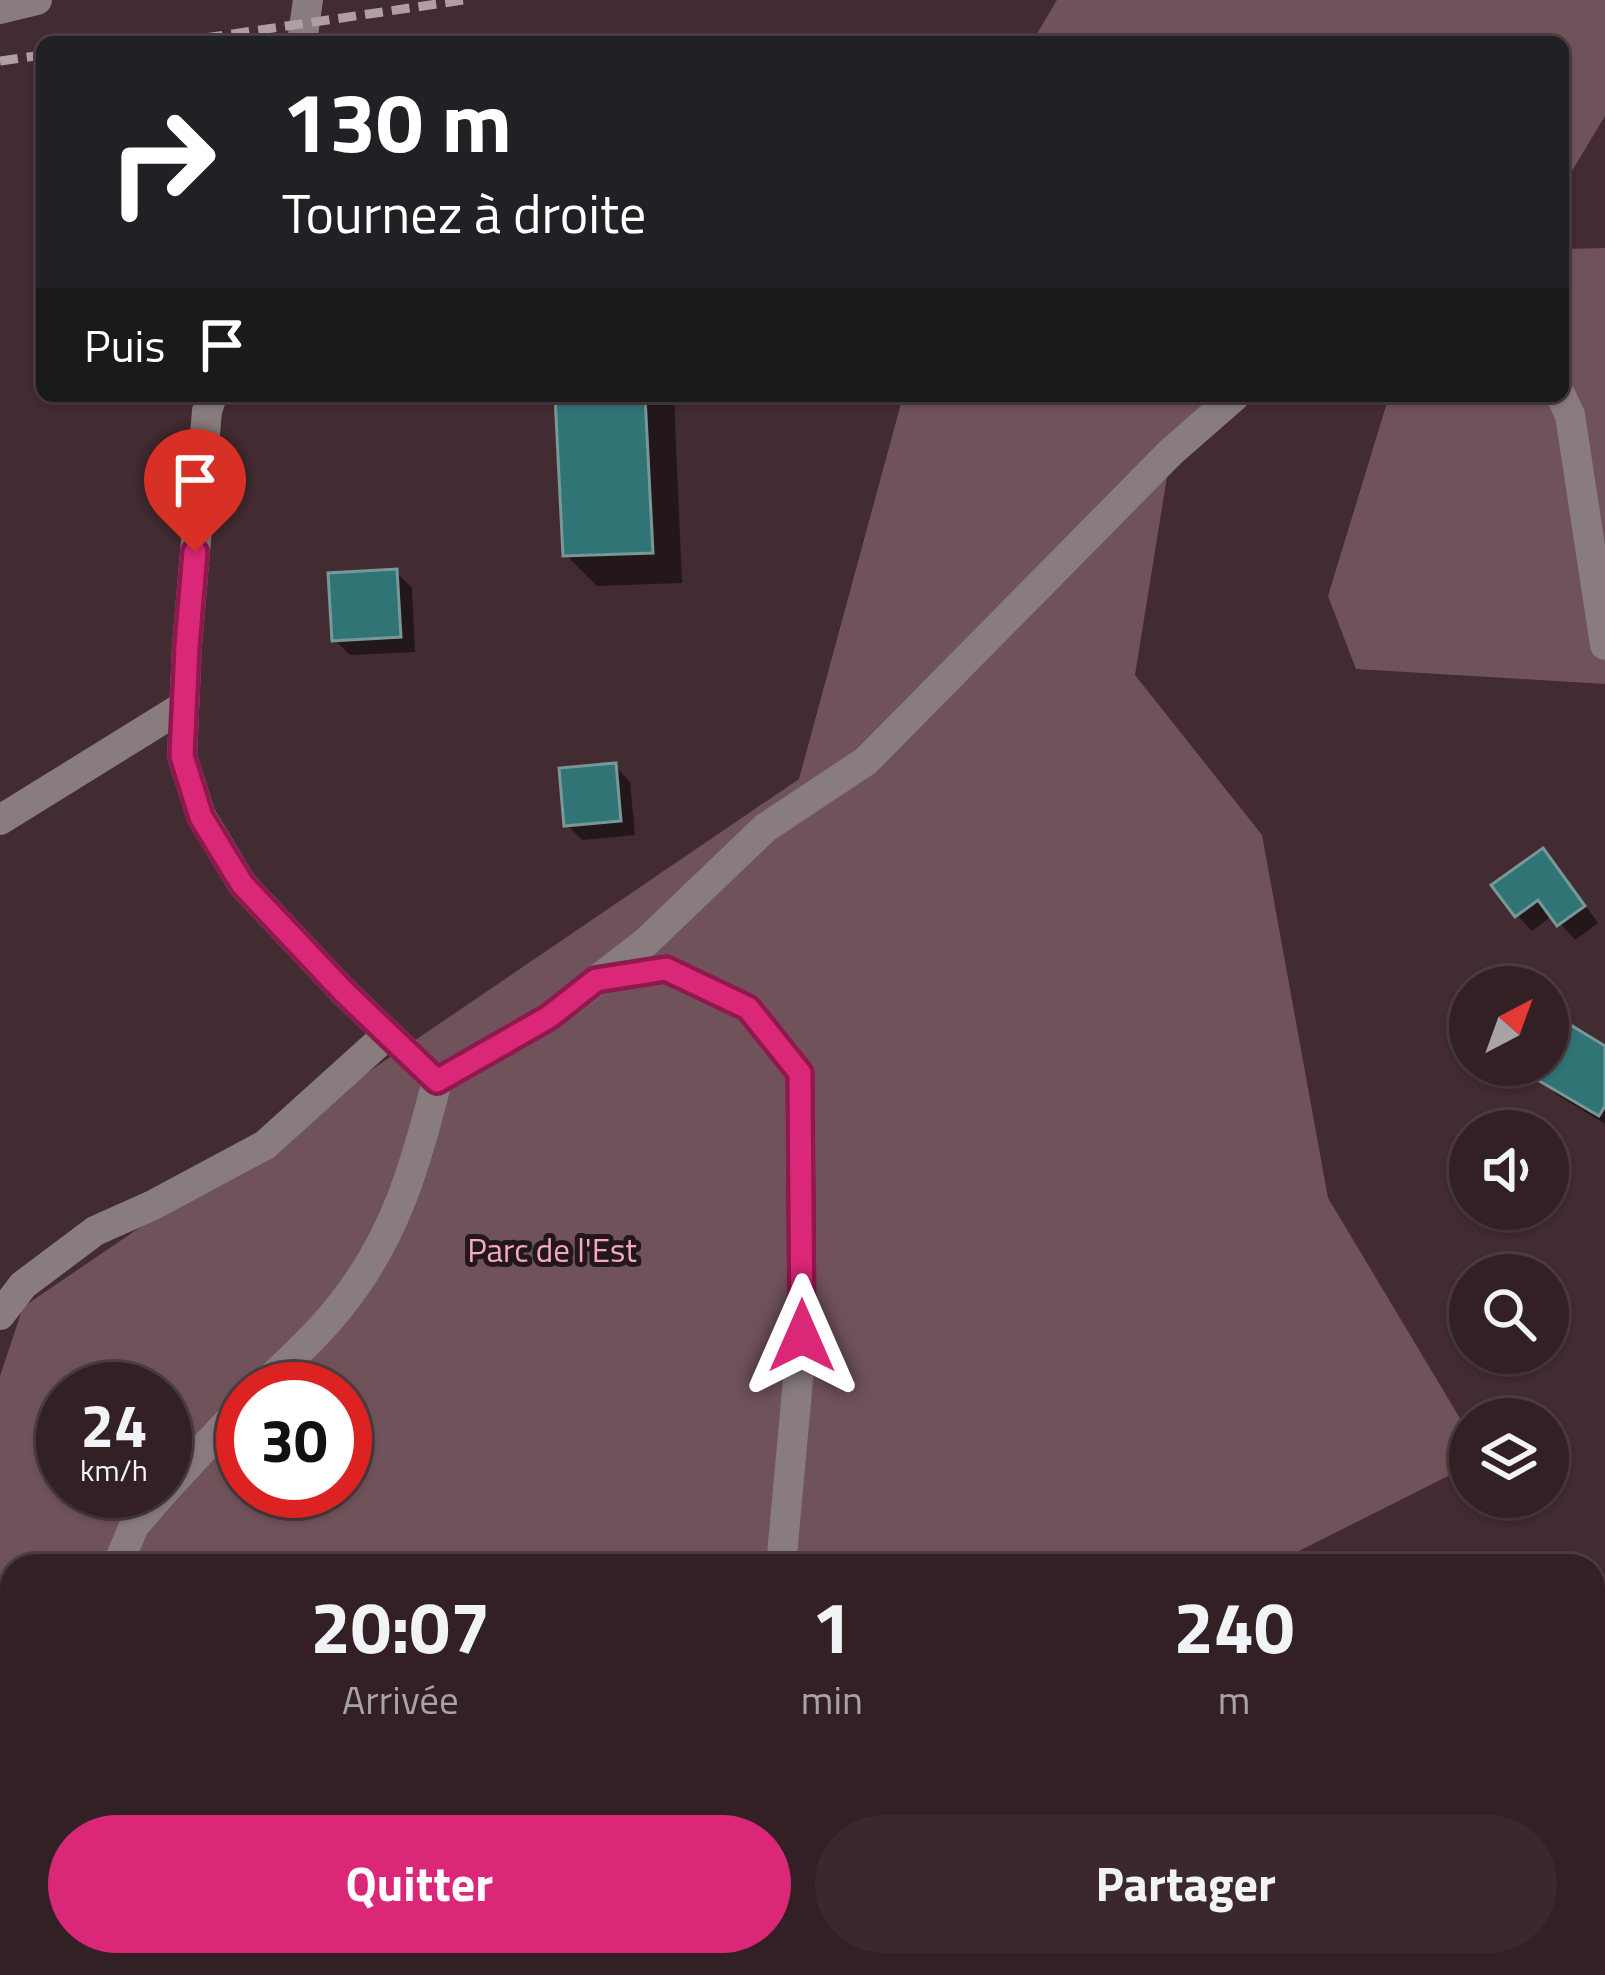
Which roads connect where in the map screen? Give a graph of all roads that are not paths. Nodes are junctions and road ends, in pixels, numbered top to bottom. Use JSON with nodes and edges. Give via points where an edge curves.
{"nodes":[{"id":1,"x":37,"y":0,"type":"edge"},
{"id":2,"x":308,"y":0,"type":"edge"},
{"id":3,"x":0,"y":9,"type":"edge"},
{"id":4,"x":303,"y":36,"type":"edge"},
{"id":5,"x":210,"y":402,"type":"edge"},
{"id":6,"x":1228,"y":402,"type":"edge"},
{"id":7,"x":1565,"y":402,"type":"edge"},
{"id":8,"x":1605,"y":645,"type":"edge"},
{"id":9,"x":184,"y":706,"type":"junction"},
{"id":10,"x":0,"y":820,"type":"edge"},
{"id":11,"x":596,"y":980,"type":"junction"},
{"id":12,"x":388,"y":1034,"type":"junction"},
{"id":13,"x":437,"y":1081,"type":"junction"},
{"id":14,"x":0,"y":1315,"type":"edge"},
{"id":15,"x":287,"y":1362,"type":"edge"},
{"id":16,"x":216,"y":1435,"type":"edge"},
{"id":17,"x":192,"y":1462,"type":"edge"},
{"id":18,"x":141,"y":1518,"type":"edge"},
{"id":19,"x":122,"y":1554,"type":"edge"},
{"id":20,"x":782,"y":1554,"type":"edge"}],
"edges":[{"from":1,"to":3,"type":"street"},
{"from":2,"to":4,"type":"street"},
{"from":5,"to":9,"type":"street"},
{"from":6,"to":11,"type":"street","via":[[866,761],[765,828]]},
{"from":7,"to":8,"type":"street"},
{"from":9,"to":10,"type":"street"},
{"from":9,"to":12,"type":"street","via":[[182,756],[201,817],[242,884]]},
{"from":11,"to":13,"type":"street","via":[[549,1017]]},
{"from":11,"to":20,"type":"street","via":[[666,969],[748,1008],[800,1073],[802,1336]]},
{"from":12,"to":13,"type":"street"},
{"from":12,"to":14,"type":"street","via":[[265,1145],[95,1231],[23,1285]]},
{"from":13,"to":15,"type":"street","via":[[416,1166],[383,1244],[337,1311]]},
{"from":16,"to":17,"type":"street"},
{"from":18,"to":19,"type":"street"}]}
